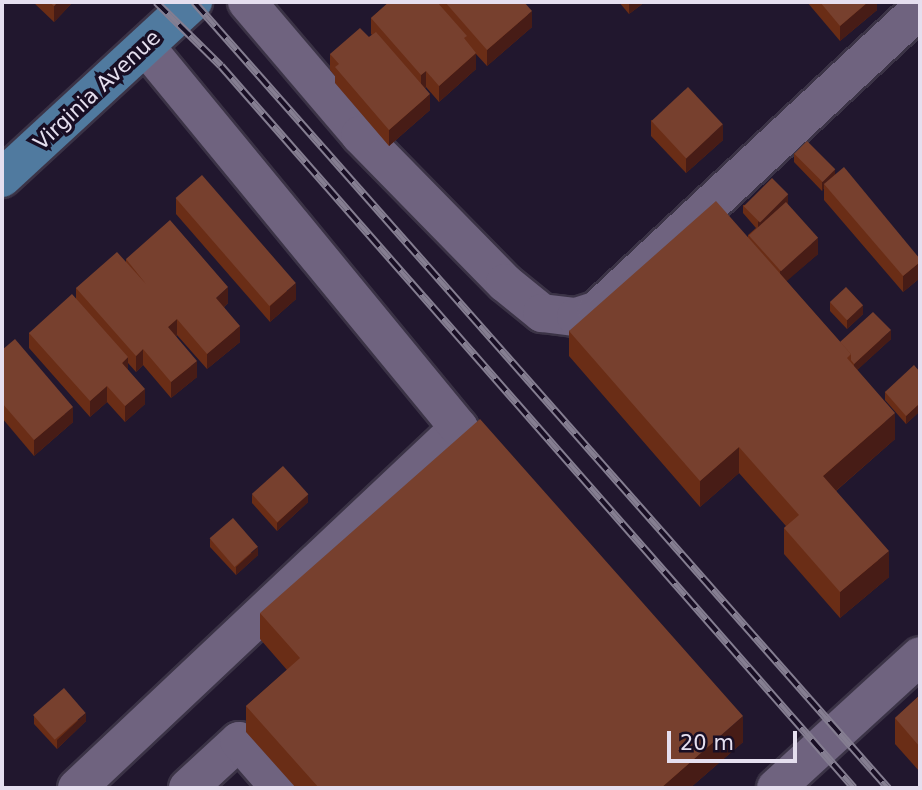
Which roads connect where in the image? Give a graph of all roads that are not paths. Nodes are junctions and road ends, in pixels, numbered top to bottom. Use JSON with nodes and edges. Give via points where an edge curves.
{"nodes":[{"id":1,"x":193,"y":2,"type":"edge"},
{"id":2,"x":247,"y":2,"type":"edge"},
{"id":3,"x":920,"y":9,"type":"edge"},
{"id":4,"x":145,"y":46,"type":"junction"},
{"id":5,"x":2,"y":178,"type":"edge"},
{"id":6,"x":920,"y":656,"type":"edge"},
{"id":7,"x":77,"y":788,"type":"edge"},
{"id":8,"x":188,"y":788,"type":"edge"},
{"id":9,"x":280,"y":788,"type":"edge"},
{"id":10,"x":776,"y":788,"type":"edge"}],
"edges":[{"from":1,"to":4,"type":"main road","name":"Virginia Avenue"},
{"from":2,"to":3,"type":"street","via":[[360,135],[505,283],[542,313],[576,317],[597,310]]},
{"from":4,"to":5,"type":"main road","name":"Virginia Avenue"},
{"from":4,"to":7,"type":"street","via":[[459,428]]},
{"from":6,"to":10,"type":"street"},
{"from":8,"to":9,"type":"street","via":[[239,741]]}]}
